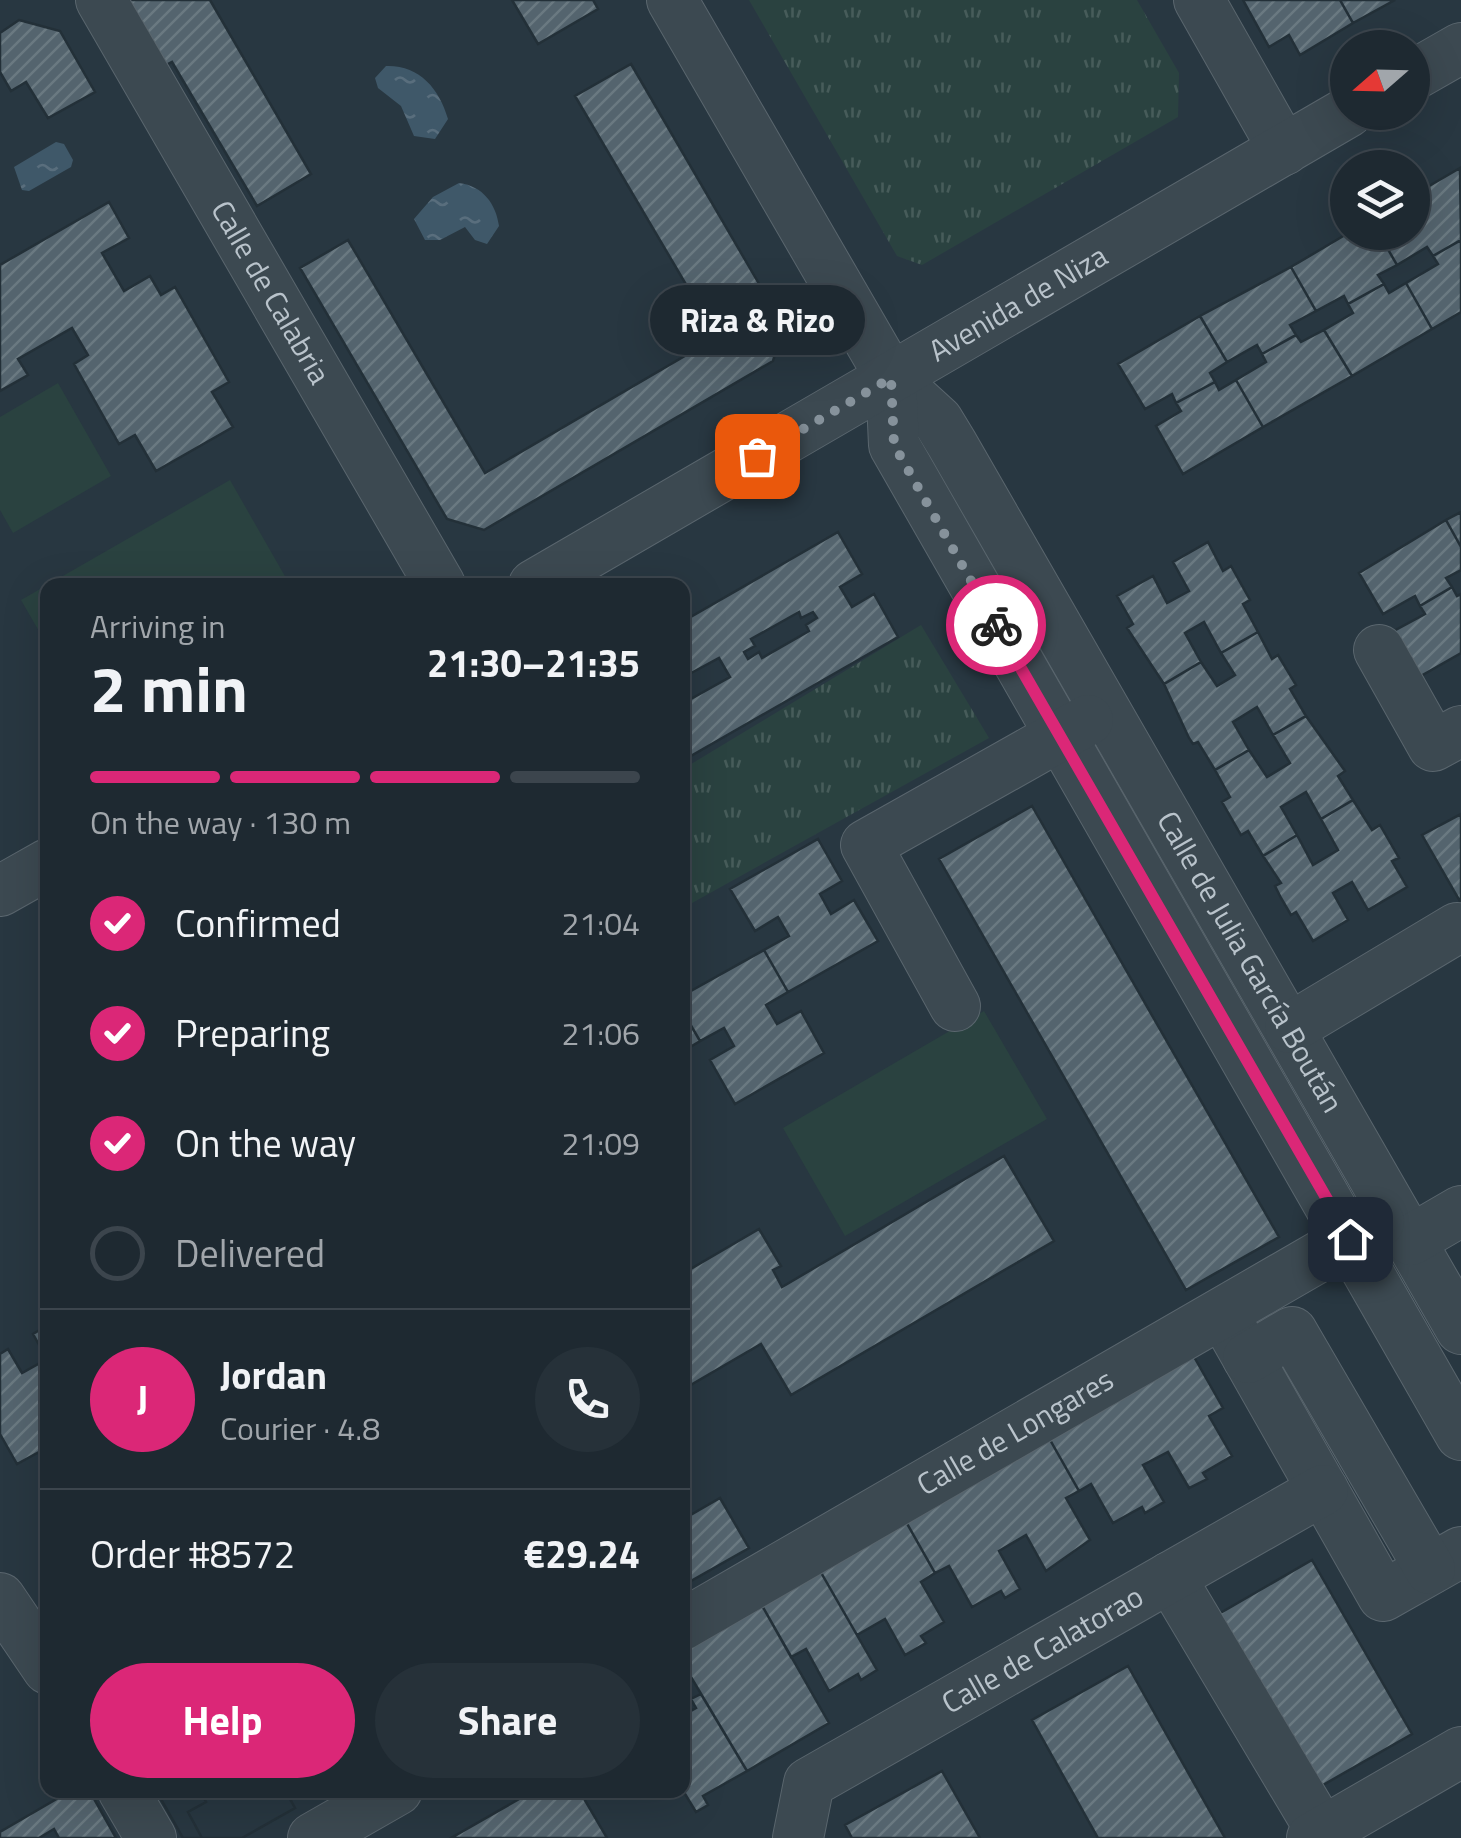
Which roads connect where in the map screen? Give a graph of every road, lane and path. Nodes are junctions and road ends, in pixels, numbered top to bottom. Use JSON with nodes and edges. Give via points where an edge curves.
{"nodes":[{"id":1,"x":102,"y":0,"type":"edge"},
{"id":2,"x":672,"y":0,"type":"edge"},
{"id":3,"x":1198,"y":0,"type":"edge"},
{"id":4,"x":1461,"y":48,"type":"edge"},
{"id":5,"x":1430,"y":66,"type":"edge"},
{"id":6,"x":1330,"y":123,"type":"edge"},
{"id":7,"x":1284,"y":150,"type":"junction"},
{"id":8,"x":891,"y":378,"type":"junction"},
{"id":9,"x":436,"y":578,"type":"edge"},
{"id":10,"x":546,"y":578,"type":"edge"},
{"id":11,"x":1380,"y":650,"type":"dead end"},
{"id":12,"x":1106,"y":710,"type":"junction"},
{"id":13,"x":1461,"y":731,"type":"edge"},
{"id":14,"x":1059,"y":735,"type":"junction"},
{"id":15,"x":40,"y":868,"type":"edge"},
{"id":16,"x":0,"y":891,"type":"edge"},
{"id":17,"x":1458,"y":928,"type":"dead end"},
{"id":18,"x":955,"y":1006,"type":"dead end"},
{"id":19,"x":1290,"y":1028,"type":"junction"},
{"id":20,"x":1461,"y":1211,"type":"edge"},
{"id":21,"x":1404,"y":1226,"type":"junction"},
{"id":22,"x":1350,"y":1239,"type":"junction"},
{"id":23,"x":1223,"y":1314,"type":"junction"},
{"id":24,"x":1461,"y":1329,"type":"edge"},
{"id":25,"x":1248,"y":1358,"type":"junction"},
{"id":26,"x":1442,"y":1360,"type":"edge"},
{"id":27,"x":1461,"y":1434,"type":"edge"},
{"id":28,"x":1323,"y":1490,"type":"junction"},
{"id":29,"x":1446,"y":1561,"type":"edge"},
{"id":30,"x":1170,"y":1578,"type":"junction"},
{"id":31,"x":0,"y":1598,"type":"edge"},
{"id":32,"x":690,"y":1621,"type":"edge"},
{"id":33,"x":40,"y":1657,"type":"edge"},
{"id":34,"x":1461,"y":1752,"type":"edge"},
{"id":35,"x":128,"y":1798,"type":"edge"},
{"id":36,"x":383,"y":1798,"type":"edge"},
{"id":37,"x":1317,"y":1835,"type":"edge"},
{"id":38,"x":151,"y":1838,"type":"edge"},
{"id":39,"x":313,"y":1838,"type":"edge"},
{"id":40,"x":798,"y":1838,"type":"edge"}],
"edges":[{"from":1,"to":9,"type":"street","name":"Calle de Calabria"},
{"from":2,"to":8,"type":"street","name":"Calle de Julia García Boután"},
{"from":3,"to":7,"type":"street"},
{"from":4,"to":5,"type":"street"},
{"from":6,"to":7,"type":"street","name":"Avenida de Niza"},
{"from":7,"to":8,"type":"street","name":"Avenida de Niza"},
{"from":8,"to":10,"type":"street","name":"Avenida de Niza"},
{"from":8,"to":12,"type":"street","name":"Calle de Julia García Boután","via":[[938,421]]},
{"from":8,"to":14,"type":"street","name":"Calle de Julia García Boután","via":[[894,445]]},
{"from":11,"to":13,"type":"street","via":[[1433,746]]},
{"from":12,"to":14,"type":"street"},
{"from":12,"to":19,"type":"street","name":"Calle de Julia García Boután"},
{"from":14,"to":18,"type":"street","via":[[866,845]]},
{"from":14,"to":22,"type":"street","name":"Calle de Julia García Boután"},
{"from":15,"to":16,"type":"street"},
{"from":17,"to":19,"type":"street"},
{"from":19,"to":21,"type":"street","name":"Calle de Julia García Boután"},
{"from":20,"to":21,"type":"street"},
{"from":21,"to":22,"type":"street"},
{"from":21,"to":24,"type":"street","name":"Calle de Julia García Boután"},
{"from":22,"to":23,"type":"street","name":"Calle de Longares"},
{"from":22,"to":26,"type":"street","name":"Calle de Julia García Boután"},
{"from":23,"to":25,"type":"street"},
{"from":23,"to":32,"type":"street","name":"Calle de Longares"},
{"from":25,"to":28,"type":"street"},
{"from":25,"to":29,"type":"street","via":[[1292,1332]]},
{"from":26,"to":27,"type":"street","name":"Calle de Julia García Boután"},
{"from":28,"to":29,"type":"street","via":[[1384,1596]]},
{"from":28,"to":30,"type":"street","name":"Calle de Calatorao"},
{"from":30,"to":37,"type":"street"},
{"from":30,"to":40,"type":"street","name":"Calle de Calatorao","via":[[809,1784]]},
{"from":31,"to":33,"type":"street"},
{"from":34,"to":37,"type":"street"},
{"from":35,"to":38,"type":"street"},
{"from":36,"to":39,"type":"street"}]}
